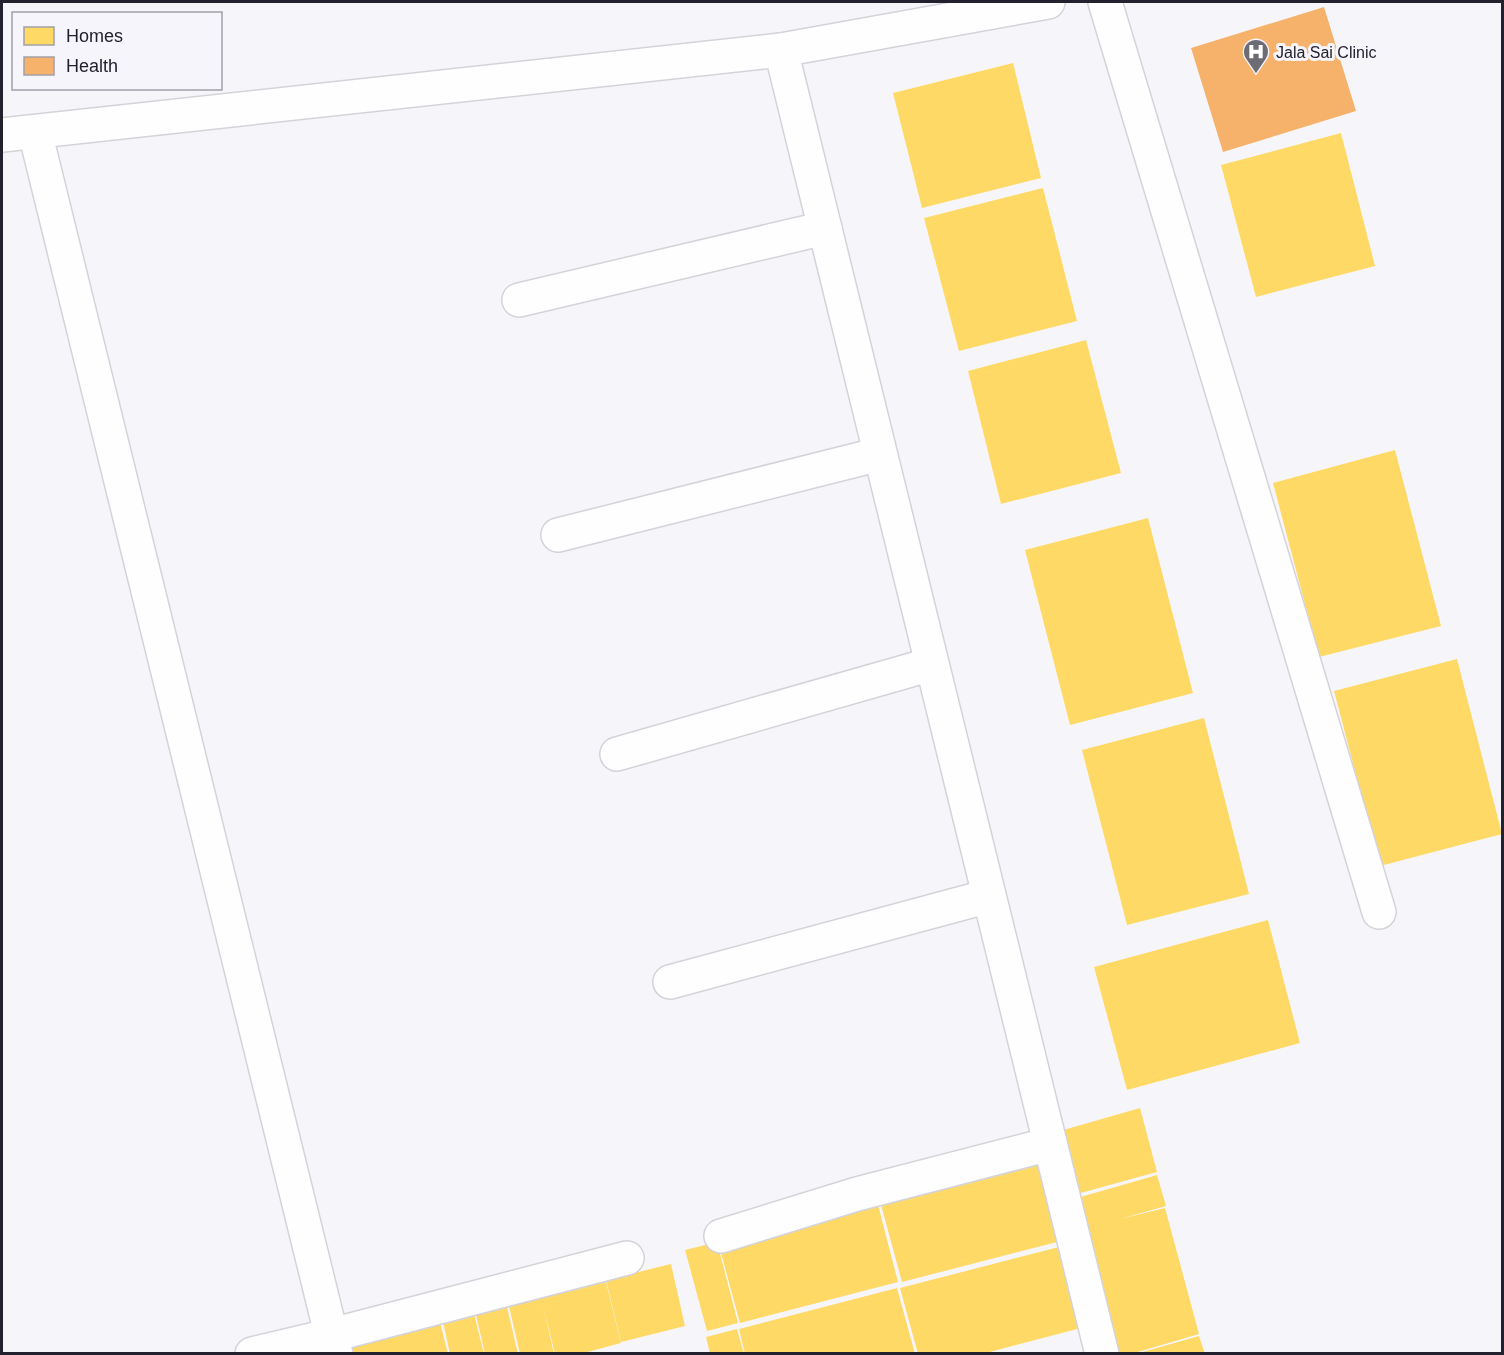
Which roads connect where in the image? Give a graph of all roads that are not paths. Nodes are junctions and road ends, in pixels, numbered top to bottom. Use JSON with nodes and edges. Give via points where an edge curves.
{"nodes":[{"id":1,"x":1047,"y":2,"type":"edge"},
{"id":2,"x":1105,"y":2,"type":"edge"},
{"id":3,"x":781,"y":50,"type":"junction"},
{"id":4,"x":35,"y":132,"type":"junction"},
{"id":5,"x":2,"y":135,"type":"edge"},
{"id":6,"x":825,"y":228,"type":"junction"},
{"id":7,"x":519,"y":300,"type":"dead end"},
{"id":8,"x":880,"y":454,"type":"junction"},
{"id":9,"x":558,"y":535,"type":"dead end"},
{"id":10,"x":932,"y":664,"type":"junction"},
{"id":11,"x":617,"y":754,"type":"dead end"},
{"id":12,"x":989,"y":896,"type":"junction"},
{"id":13,"x":1379,"y":912,"type":"dead end"},
{"id":14,"x":670,"y":982,"type":"dead end"},
{"id":15,"x":1050,"y":1144,"type":"junction"},
{"id":16,"x":721,"y":1236,"type":"dead end"},
{"id":17,"x":627,"y":1258,"type":"dead end"},
{"id":18,"x":334,"y":1344,"type":"edge"},
{"id":19,"x":252,"y":1353,"type":"edge"},
{"id":20,"x":1102,"y":1353,"type":"edge"}],
"edges":[{"from":1,"to":3,"type":"street"},
{"from":2,"to":13,"type":"street"},
{"from":3,"to":4,"type":"street"},
{"from":3,"to":6,"type":"street"},
{"from":4,"to":5,"type":"street"},
{"from":4,"to":18,"type":"street"},
{"from":6,"to":7,"type":"street"},
{"from":6,"to":8,"type":"street"},
{"from":8,"to":9,"type":"street"},
{"from":8,"to":10,"type":"street"},
{"from":10,"to":11,"type":"street"},
{"from":10,"to":12,"type":"street"},
{"from":12,"to":14,"type":"street"},
{"from":12,"to":15,"type":"street"},
{"from":15,"to":16,"type":"street","via":[[857,1194]]},
{"from":15,"to":20,"type":"street"},
{"from":17,"to":18,"type":"street"},
{"from":18,"to":19,"type":"street"}]}
